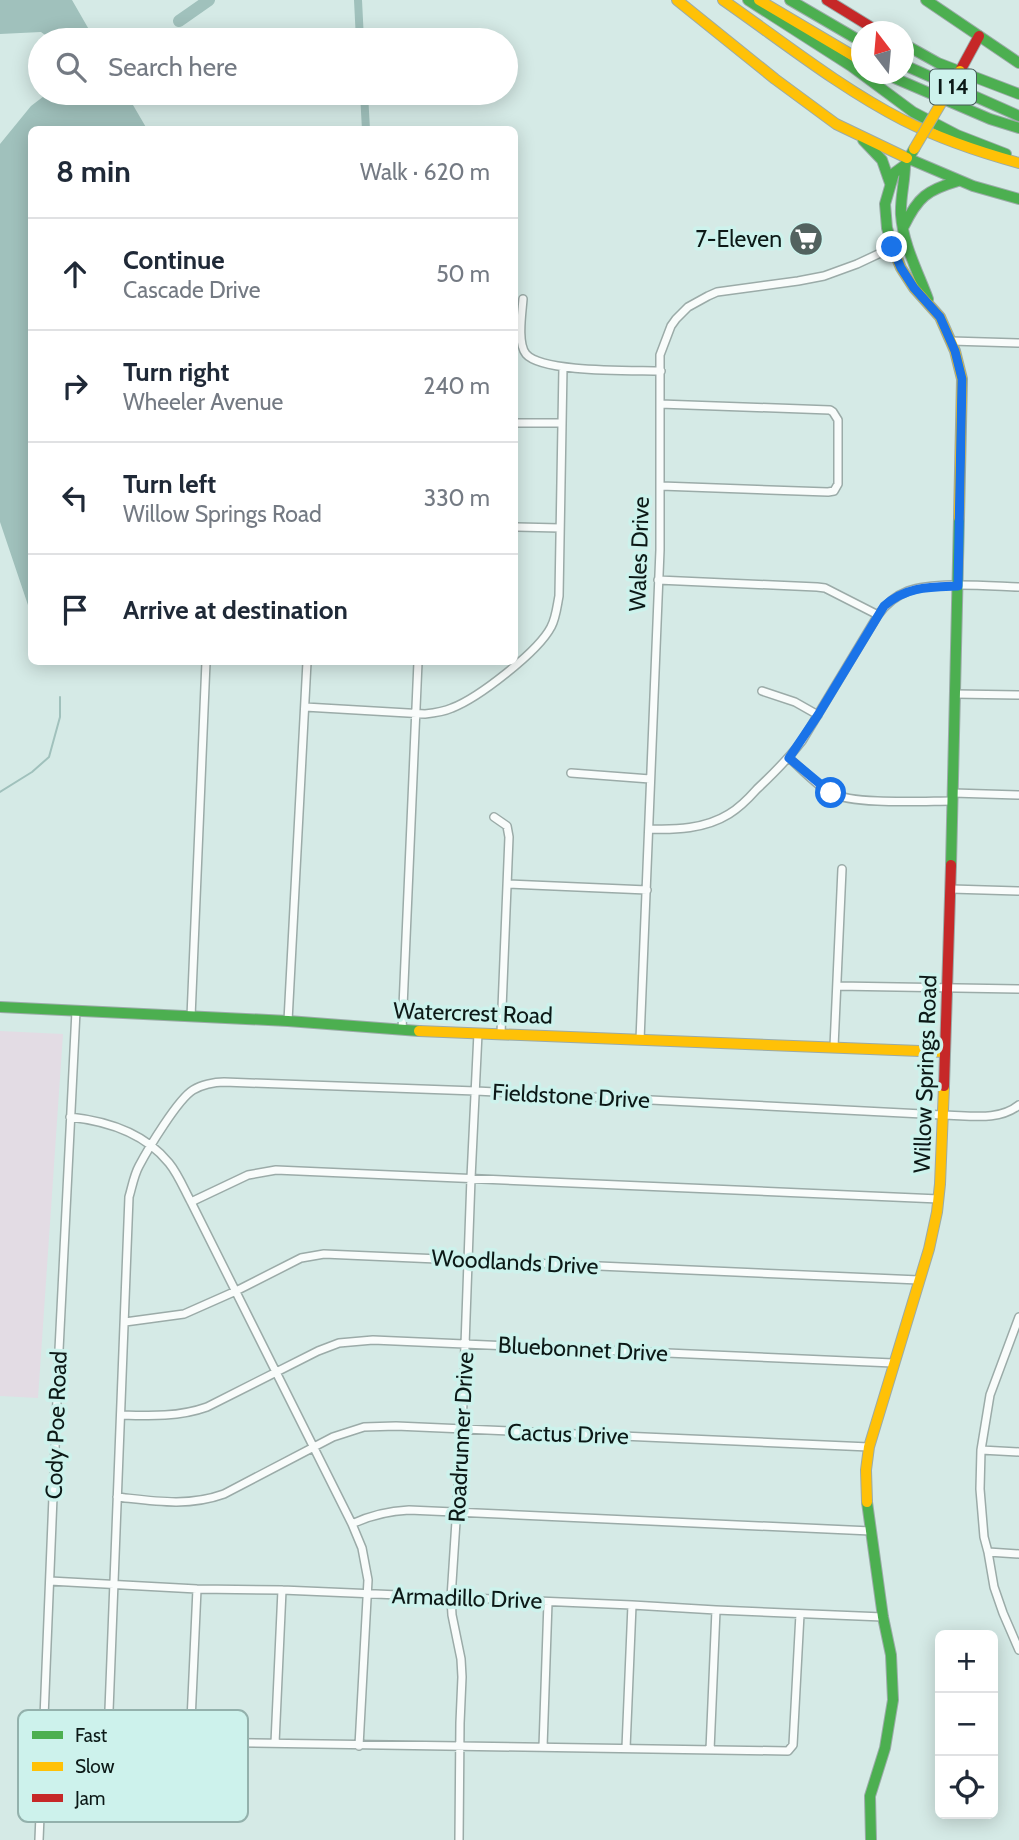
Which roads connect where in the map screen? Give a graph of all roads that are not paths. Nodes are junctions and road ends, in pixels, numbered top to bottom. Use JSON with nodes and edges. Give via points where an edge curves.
{"nodes":[{"id":1,"x":677,"y":0,"type":"edge"},
{"id":2,"x":723,"y":0,"type":"edge"},
{"id":3,"x":748,"y":0,"type":"edge"},
{"id":4,"x":759,"y":0,"type":"edge"},
{"id":5,"x":790,"y":0,"type":"edge"},
{"id":6,"x":827,"y":0,"type":"edge"},
{"id":7,"x":926,"y":0,"type":"edge"},
{"id":8,"x":861,"y":21,"type":"edge"},
{"id":9,"x":851,"y":36,"type":"edge"},
{"id":10,"x":979,"y":37,"type":"junction"},
{"id":11,"x":914,"y":50,"type":"edge"},
{"id":12,"x":851,"y":54,"type":"edge"},
{"id":13,"x":1019,"y":63,"type":"edge"},
{"id":14,"x":914,"y":69,"type":"edge"},
{"id":15,"x":908,"y":84,"type":"edge"},
{"id":16,"x":1019,"y":94,"type":"edge"},
{"id":17,"x":1019,"y":116,"type":"edge"},
{"id":18,"x":1019,"y":128,"type":"edge"},
{"id":19,"x":858,"y":135,"type":"junction"},
{"id":20,"x":909,"y":158,"type":"junction"},
{"id":21,"x":1019,"y":161,"type":"edge"},
{"id":22,"x":958,"y":180,"type":"junction"},
{"id":23,"x":891,"y":185,"type":"junction"},
{"id":24,"x":1019,"y":199,"type":"edge"},
{"id":25,"x":903,"y":227,"type":"junction"},
{"id":26,"x":906,"y":241,"type":"junction"},
{"id":27,"x":892,"y":247,"type":"junction"},
{"id":28,"x":523,"y":299,"type":"dead end"},
{"id":29,"x":929,"y":303,"type":"junction"},
{"id":30,"x":951,"y":341,"type":"junction"},
{"id":31,"x":1019,"y":343,"type":"edge"},
{"id":32,"x":563,"y":368,"type":"junction"},
{"id":33,"x":661,"y":371,"type":"junction"},
{"id":34,"x":660,"y":404,"type":"junction"},
{"id":35,"x":518,"y":423,"type":"edge"},
{"id":36,"x":562,"y":423,"type":"junction"},
{"id":37,"x":661,"y":486,"type":"junction"},
{"id":38,"x":518,"y":527,"type":"edge"},
{"id":39,"x":560,"y":528,"type":"junction"},
{"id":40,"x":658,"y":580,"type":"junction"},
{"id":41,"x":958,"y":586,"type":"junction"},
{"id":42,"x":1019,"y":587,"type":"edge"},
{"id":43,"x":878,"y":615,"type":"junction"},
{"id":44,"x":518,"y":662,"type":"edge"},
{"id":45,"x":206,"y":665,"type":"edge"},
{"id":46,"x":307,"y":665,"type":"edge"},
{"id":47,"x":418,"y":665,"type":"edge"},
{"id":48,"x":514,"y":665,"type":"edge"},
{"id":49,"x":761,"y":691,"type":"dead end"},
{"id":50,"x":955,"y":694,"type":"junction"},
{"id":51,"x":1019,"y":695,"type":"edge"},
{"id":52,"x":305,"y":707,"type":"junction"},
{"id":53,"x":417,"y":714,"type":"junction"},
{"id":54,"x":818,"y":715,"type":"junction"},
{"id":55,"x":789,"y":758,"type":"junction"},
{"id":56,"x":571,"y":773,"type":"dead end"},
{"id":57,"x":650,"y":779,"type":"junction"},
{"id":58,"x":1019,"y":796,"type":"edge"},
{"id":59,"x":953,"y":797,"type":"junction"},
{"id":60,"x":494,"y":817,"type":"dead end"},
{"id":61,"x":649,"y":829,"type":"junction"},
{"id":62,"x":842,"y":869,"type":"dead end"},
{"id":63,"x":508,"y":884,"type":"junction"},
{"id":64,"x":951,"y":889,"type":"junction"},
{"id":65,"x":647,"y":890,"type":"junction"},
{"id":66,"x":1019,"y":891,"type":"edge"},
{"id":67,"x":837,"y":986,"type":"junction"},
{"id":68,"x":947,"y":988,"type":"junction"},
{"id":69,"x":1019,"y":989,"type":"edge"},
{"id":70,"x":0,"y":1007,"type":"edge"},
{"id":71,"x":76,"y":1011,"type":"junction"},
{"id":72,"x":191,"y":1017,"type":"junction"},
{"id":73,"x":288,"y":1021,"type":"junction"},
{"id":74,"x":402,"y":1030,"type":"junction"},
{"id":75,"x":478,"y":1033,"type":"junction"},
{"id":76,"x":502,"y":1033,"type":"junction"},
{"id":77,"x":640,"y":1040,"type":"junction"},
{"id":78,"x":834,"y":1047,"type":"junction"},
{"id":79,"x":945,"y":1052,"type":"junction"},
{"id":80,"x":476,"y":1091,"type":"junction"},
{"id":81,"x":1019,"y":1105,"type":"edge"},
{"id":82,"x":943,"y":1115,"type":"junction"},
{"id":83,"x":70,"y":1117,"type":"junction"},
{"id":84,"x":151,"y":1147,"type":"junction"},
{"id":85,"x":471,"y":1178,"type":"junction"},
{"id":86,"x":939,"y":1199,"type":"junction"},
{"id":87,"x":191,"y":1202,"type":"junction"},
{"id":88,"x":469,"y":1259,"type":"junction"},
{"id":89,"x":919,"y":1280,"type":"junction"},
{"id":90,"x":236,"y":1291,"type":"junction"},
{"id":91,"x":1019,"y":1317,"type":"edge"},
{"id":92,"x":125,"y":1322,"type":"junction"},
{"id":93,"x":465,"y":1344,"type":"junction"},
{"id":94,"x":893,"y":1363,"type":"junction"},
{"id":95,"x":276,"y":1371,"type":"junction"},
{"id":96,"x":121,"y":1415,"type":"junction"},
{"id":97,"x":462,"y":1429,"type":"junction"},
{"id":98,"x":312,"y":1447,"type":"junction"},
{"id":99,"x":869,"y":1447,"type":"junction"},
{"id":100,"x":982,"y":1450,"type":"junction"},
{"id":101,"x":1019,"y":1452,"type":"edge"},
{"id":102,"x":117,"y":1497,"type":"junction"},
{"id":103,"x":458,"y":1512,"type":"junction"},
{"id":104,"x":352,"y":1524,"type":"junction"},
{"id":105,"x":871,"y":1531,"type":"junction"},
{"id":106,"x":988,"y":1552,"type":"junction"},
{"id":107,"x":1019,"y":1554,"type":"edge"},
{"id":108,"x":50,"y":1581,"type":"junction"},
{"id":109,"x":113,"y":1585,"type":"junction"},
{"id":110,"x":197,"y":1589,"type":"junction"},
{"id":111,"x":282,"y":1590,"type":"junction"},
{"id":112,"x":368,"y":1594,"type":"junction"},
{"id":113,"x":451,"y":1598,"type":"junction"},
{"id":114,"x":548,"y":1602,"type":"junction"},
{"id":115,"x":632,"y":1605,"type":"junction"},
{"id":116,"x":716,"y":1611,"type":"junction"},
{"id":117,"x":800,"y":1614,"type":"junction"},
{"id":118,"x":883,"y":1616,"type":"junction"},
{"id":119,"x":1019,"y":1650,"type":"edge"},
{"id":120,"x":45,"y":1710,"type":"edge"},
{"id":121,"x":109,"y":1710,"type":"edge"},
{"id":122,"x":192,"y":1710,"type":"edge"},
{"id":123,"x":248,"y":1743,"type":"edge"},
{"id":124,"x":275,"y":1743,"type":"junction"},
{"id":125,"x":359,"y":1746,"type":"junction"},
{"id":126,"x":459,"y":1746,"type":"junction"},
{"id":127,"x":543,"y":1747,"type":"junction"},
{"id":128,"x":626,"y":1748,"type":"junction"},
{"id":129,"x":710,"y":1750,"type":"junction"},
{"id":130,"x":40,"y":1822,"type":"edge"},
{"id":131,"x":39,"y":1840,"type":"edge"},
{"id":132,"x":459,"y":1840,"type":"edge"},
{"id":133,"x":871,"y":1840,"type":"edge"}],
"edges":[{"from":1,"to":19,"type":"main road","via":[[775,79]]},
{"from":2,"to":21,"type":"main road","via":[[870,102],[951,141]]},
{"from":3,"to":21,"type":"main road","via":[[913,112]]},
{"from":4,"to":12,"type":"main road"},
{"from":5,"to":9,"type":"main road"},
{"from":6,"to":8,"type":"main road"},
{"from":7,"to":10,"type":"main road"},
{"from":10,"to":13,"type":"main road"},
{"from":10,"to":20,"type":"main road","bridge":true},
{"from":11,"to":16,"type":"main road","number":"I 14"},
{"from":14,"to":17,"type":"main road","number":"I 14"},
{"from":15,"to":18,"type":"main road"},
{"from":19,"to":20,"type":"main road"},
{"from":19,"to":23,"type":"main road","via":[[882,160]]},
{"from":20,"to":22,"type":"main road"},
{"from":20,"to":23,"type":"main road","name":"Willow Springs Road","via":[[894,173]]},
{"from":20,"to":25,"type":"main road","name":"Willow Springs Road","via":[[901,203]]},
{"from":22,"to":24,"type":"main road"},
{"from":22,"to":25,"type":"main road","via":[[923,194]]},
{"from":23,"to":27,"type":"main road","name":"Willow Springs Road","via":[[885,204]]},
{"from":25,"to":26,"type":"main road","name":"Willow Springs Road"},
{"from":26,"to":27,"type":"street","name":"Wales Drive"},
{"from":26,"to":29,"type":"main road","name":"Willow Springs Road"},
{"from":27,"to":29,"type":"main road","name":"Willow Springs Road","via":[[914,288]]},
{"from":27,"to":33,"type":"street","name":"Wales Drive","via":[[824,276],[717,292],[695,303],[671,326],[660,355]]},
{"from":28,"to":32,"type":"street","via":[[521,343],[526,354],[536,362]]},
{"from":29,"to":30,"type":"main road","name":"Willow Springs Road"},
{"from":30,"to":31,"type":"street"},
{"from":30,"to":41,"type":"main road","name":"Willow Springs Road","via":[[962,379]]},
{"from":32,"to":33,"type":"street"},
{"from":32,"to":36,"type":"street"},
{"from":33,"to":34,"type":"street","name":"Wales Drive"},
{"from":34,"to":37,"type":"street","name":"Wales Drive"},
{"from":34,"to":37,"type":"street","via":[[830,410],[838,420],[838,484],[834,491]]},
{"from":35,"to":36,"type":"street"},
{"from":36,"to":39,"type":"street"},
{"from":37,"to":40,"type":"street","name":"Wales Drive"},
{"from":38,"to":39,"type":"street"},
{"from":39,"to":44,"type":"street","via":[[559,596],[553,625]]},
{"from":40,"to":43,"type":"street","via":[[825,588]]},
{"from":40,"to":57,"type":"street","name":"Wales Drive"},
{"from":41,"to":42,"type":"street"},
{"from":41,"to":43,"type":"street","via":[[907,591]]},
{"from":41,"to":50,"type":"main road","name":"Willow Springs Road"},
{"from":43,"to":54,"type":"street"},
{"from":45,"to":72,"type":"street"},
{"from":46,"to":52,"type":"street"},
{"from":47,"to":53,"type":"street"},
{"from":48,"to":53,"type":"street","via":[[451,709]]},
{"from":49,"to":54,"type":"street"},
{"from":50,"to":51,"type":"street"},
{"from":50,"to":59,"type":"main road","name":"Willow Springs Road"},
{"from":52,"to":53,"type":"street"},
{"from":52,"to":73,"type":"street"},
{"from":53,"to":74,"type":"street"},
{"from":54,"to":55,"type":"street"},
{"from":55,"to":59,"type":"street","via":[[831,793],[843,797]]},
{"from":55,"to":61,"type":"street","via":[[729,814],[690,827]]},
{"from":56,"to":57,"type":"street"},
{"from":57,"to":61,"type":"street","name":"Wales Drive"},
{"from":58,"to":59,"type":"street"},
{"from":59,"to":64,"type":"main road","name":"Willow Springs Road"},
{"from":60,"to":63,"type":"street","via":[[507,826]]},
{"from":61,"to":65,"type":"street","name":"Wales Drive"},
{"from":62,"to":67,"type":"street"},
{"from":63,"to":65,"type":"street"},
{"from":63,"to":76,"type":"street"},
{"from":64,"to":66,"type":"street"},
{"from":64,"to":68,"type":"main road","name":"Willow Springs Road"},
{"from":65,"to":77,"type":"street","name":"Wales Drive"},
{"from":67,"to":68,"type":"street"},
{"from":67,"to":78,"type":"street"},
{"from":68,"to":69,"type":"street"},
{"from":68,"to":79,"type":"main road","name":"Willow Springs Road"},
{"from":70,"to":71,"type":"main road","name":"Watercrest Road"},
{"from":71,"to":72,"type":"main road","name":"Watercrest Road"},
{"from":71,"to":83,"type":"street","name":"Cody Poe Road"},
{"from":72,"to":73,"type":"main road","name":"Watercrest Road"},
{"from":73,"to":74,"type":"main road","name":"Watercrest Road"},
{"from":74,"to":75,"type":"main road","name":"Watercrest Road"},
{"from":75,"to":76,"type":"main road","name":"Watercrest Road"},
{"from":75,"to":80,"type":"street","name":"Roadrunner Drive"},
{"from":76,"to":77,"type":"main road","name":"Watercrest Road"},
{"from":77,"to":78,"type":"main road","name":"Watercrest Road"},
{"from":78,"to":79,"type":"main road","name":"Watercrest Road"},
{"from":79,"to":82,"type":"main road","name":"Willow Springs Road"},
{"from":80,"to":82,"type":"street","name":"Fieldstone Drive"},
{"from":80,"to":84,"type":"street","name":"Fieldstone Drive","via":[[215,1082],[189,1092]]},
{"from":80,"to":85,"type":"street","name":"Roadrunner Drive"},
{"from":81,"to":82,"type":"street","name":"Fieldstone Drive","via":[[1004,1115]]},
{"from":82,"to":86,"type":"main road","name":"Willow Springs Road"},
{"from":83,"to":84,"type":"street","via":[[107,1123],[131,1132]]},
{"from":83,"to":108,"type":"street","name":"Cody Poe Road"},
{"from":84,"to":87,"type":"street","via":[[171,1165]]},
{"from":84,"to":92,"type":"street","name":"Fieldstone Drive","via":[[138,1167],[129,1197]]},
{"from":85,"to":86,"type":"street"},
{"from":85,"to":87,"type":"street","via":[[276,1170],[248,1175]]},
{"from":85,"to":88,"type":"street","name":"Roadrunner Drive"},
{"from":86,"to":89,"type":"main road","name":"Willow Springs Road"},
{"from":87,"to":90,"type":"street"},
{"from":88,"to":89,"type":"street","name":"Woodlands Drive"},
{"from":88,"to":90,"type":"street","name":"Woodlands Drive","via":[[324,1254],[300,1258]]},
{"from":88,"to":93,"type":"street","name":"Roadrunner Drive"},
{"from":89,"to":94,"type":"main road","name":"Willow Springs Road"},
{"from":90,"to":92,"type":"street","name":"Woodlands Drive","via":[[184,1314]]},
{"from":90,"to":95,"type":"street"},
{"from":91,"to":100,"type":"street","via":[[990,1395]]},
{"from":92,"to":96,"type":"street","name":"Fieldstone Drive"},
{"from":93,"to":94,"type":"street","name":"Bluebonnet Drive"},
{"from":93,"to":95,"type":"street","name":"Bluebonnet Drive","via":[[351,1340]]},
{"from":93,"to":97,"type":"street","name":"Roadrunner Drive"},
{"from":94,"to":99,"type":"main road","name":"Willow Springs Road"},
{"from":95,"to":96,"type":"street","name":"Bluebonnet Drive","via":[[192,1412]]},
{"from":95,"to":98,"type":"street"},
{"from":96,"to":102,"type":"street","name":"Fieldstone Drive"},
{"from":97,"to":98,"type":"street","name":"Cactus Drive","via":[[364,1427]]},
{"from":97,"to":99,"type":"street","name":"Cactus Drive"},
{"from":97,"to":103,"type":"street","name":"Roadrunner Drive"},
{"from":98,"to":102,"type":"street","name":"Cactus Drive","via":[[206,1500],[175,1503]]},
{"from":98,"to":104,"type":"street"},
{"from":99,"to":105,"type":"main road","name":"Willow Springs Road","via":[[866,1470]]},
{"from":100,"to":101,"type":"street"},
{"from":100,"to":106,"type":"street","via":[[980,1489]]},
{"from":102,"to":109,"type":"street","name":"Fieldstone Drive"},
{"from":103,"to":104,"type":"street","via":[[387,1511]]},
{"from":103,"to":105,"type":"street"},
{"from":103,"to":113,"type":"street","name":"Roadrunner Drive"},
{"from":104,"to":112,"type":"street","via":[[365,1557]]},
{"from":105,"to":118,"type":"main road","name":"Willow Springs Road"},
{"from":106,"to":107,"type":"street"},
{"from":106,"to":119,"type":"street","via":[[998,1600]]},
{"from":108,"to":109,"type":"street","name":"Armadillo Drive"},
{"from":108,"to":120,"type":"street","name":"Cody Poe Road"},
{"from":109,"to":110,"type":"street","name":"Armadillo Drive"},
{"from":109,"to":121,"type":"street","name":"Fieldstone Drive"},
{"from":110,"to":111,"type":"street","name":"Armadillo Drive"},
{"from":110,"to":122,"type":"street"},
{"from":111,"to":112,"type":"street","name":"Armadillo Drive"},
{"from":111,"to":124,"type":"street"},
{"from":112,"to":113,"type":"street","name":"Armadillo Drive"},
{"from":112,"to":125,"type":"street"},
{"from":113,"to":114,"type":"street","name":"Armadillo Drive"},
{"from":113,"to":126,"type":"street","name":"Roadrunner Drive","via":[[462,1678]]},
{"from":114,"to":115,"type":"street","name":"Armadillo Drive"},
{"from":114,"to":127,"type":"street"},
{"from":115,"to":116,"type":"street","name":"Armadillo Drive"},
{"from":115,"to":128,"type":"street"},
{"from":116,"to":117,"type":"street","name":"Armadillo Drive"},
{"from":116,"to":129,"type":"street"},
{"from":117,"to":118,"type":"street","name":"Armadillo Drive"},
{"from":117,"to":129,"type":"street","via":[[791,1749]]},
{"from":118,"to":133,"type":"main road","name":"Willow Springs Road","via":[[893,1700],[870,1796]]},
{"from":123,"to":124,"type":"street"},
{"from":124,"to":125,"type":"street"},
{"from":125,"to":126,"type":"street"},
{"from":126,"to":127,"type":"street"},
{"from":126,"to":132,"type":"street","name":"Roadrunner Drive"},
{"from":127,"to":128,"type":"street"},
{"from":128,"to":129,"type":"street"},
{"from":130,"to":131,"type":"street","name":"Cody Poe Road"}]}
